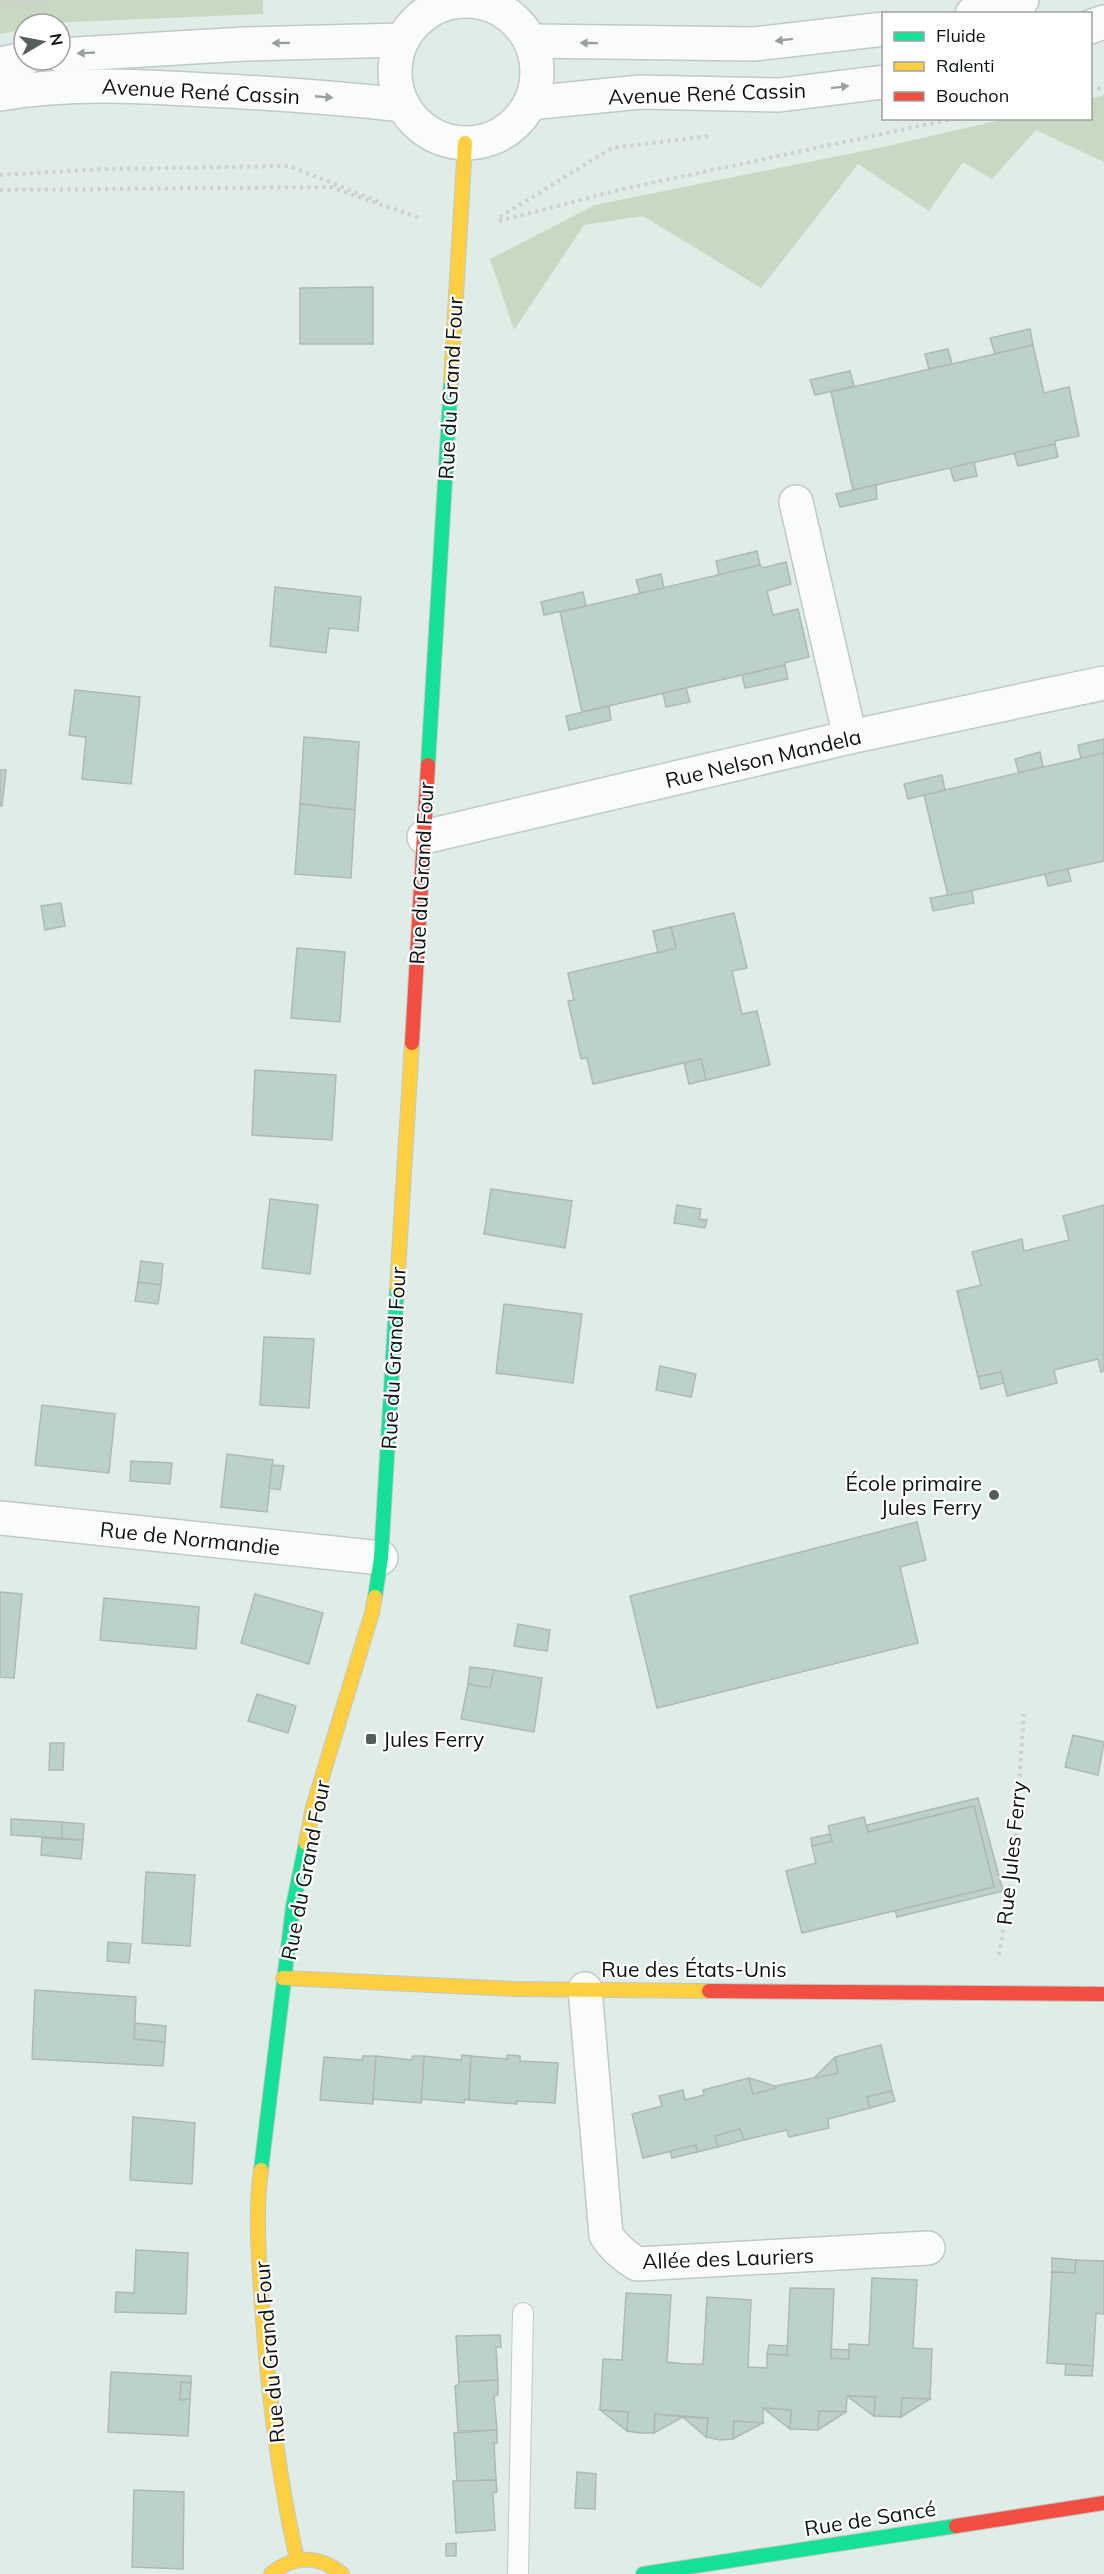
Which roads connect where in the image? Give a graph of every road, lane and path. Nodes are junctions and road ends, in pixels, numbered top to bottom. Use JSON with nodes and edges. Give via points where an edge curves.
{"nodes":[{"id":1,"x":51,"y":0,"type":"edge"},
{"id":2,"x":1022,"y":0,"type":"edge"},
{"id":3,"x":432,"y":3,"type":"edge"},
{"id":4,"x":0,"y":5,"type":"edge"},
{"id":5,"x":503,"y":6,"type":"edge"},
{"id":6,"x":979,"y":12,"type":"edge"},
{"id":7,"x":882,"y":29,"type":"edge"},
{"id":8,"x":402,"y":40,"type":"junction"},
{"id":9,"x":531,"y":41,"type":"junction"},
{"id":10,"x":72,"y":54,"type":"edge"},
{"id":11,"x":882,"y":82,"type":"edge"},
{"id":12,"x":0,"y":94,"type":"edge"},
{"id":13,"x":530,"y":103,"type":"junction"},
{"id":14,"x":403,"y":105,"type":"junction"},
{"id":15,"x":948,"y":120,"type":"edge"},
{"id":16,"x":712,"y":136,"type":"dead end"},
{"id":17,"x":465,"y":142,"type":"junction"},
{"id":18,"x":0,"y":175,"type":"edge"},
{"id":19,"x":0,"y":190,"type":"edge"},
{"id":20,"x":796,"y":502,"type":"dead end"},
{"id":21,"x":1104,"y":683,"type":"edge"},
{"id":22,"x":850,"y":737,"type":"junction"},
{"id":23,"x":423,"y":837,"type":"junction"},
{"id":24,"x":0,"y":1518,"type":"edge"},
{"id":25,"x":381,"y":1558,"type":"junction"},
{"id":26,"x":1024,"y":1714,"type":"dead end"},
{"id":27,"x":283,"y":1978,"type":"junction"},
{"id":28,"x":585,"y":1989,"type":"junction"},
{"id":29,"x":993,"y":1992,"type":"junction"},
{"id":30,"x":1104,"y":1994,"type":"edge"},
{"id":31,"x":928,"y":2248,"type":"dead end"},
{"id":32,"x":523,"y":2313,"type":"dead end"},
{"id":33,"x":1104,"y":2503,"type":"edge"},
{"id":34,"x":297,"y":2559,"type":"junction"},
{"id":35,"x":271,"y":2574,"type":"edge"},
{"id":36,"x":342,"y":2574,"type":"edge"},
{"id":37,"x":518,"y":2574,"type":"edge"},
{"id":38,"x":643,"y":2574,"type":"edge"}],
"edges":[{"from":1,"to":4,"type":"path"},
{"from":2,"to":6,"type":"street"},
{"from":3,"to":5,"type":"street","via":[[464,0]]},
{"from":3,"to":8,"type":"street"},
{"from":5,"to":9,"type":"street"},
{"from":7,"to":9,"type":"street","one_way":true,"via":[[754,44]]},
{"from":8,"to":10,"type":"street","name":"Avenue René Cassin","one_way":true},
{"from":8,"to":14,"type":"street","via":[[395,62],[396,84]]},
{"from":9,"to":13,"type":"street","via":[[537,83]]},
{"from":13,"to":11,"type":"street","name":"Avenue René Cassin","one_way":true,"via":[[640,92],[779,95]]},
{"from":12,"to":14,"type":"street","name":"Avenue René Cassin","one_way":true,"via":[[35,88],[116,85],[318,96]]},
{"from":13,"to":17,"type":"street","via":[[519,121],[501,135],[481,142]]},
{"from":14,"to":17,"type":"street","via":[[417,124],[437,137]]},
{"from":15,"to":16,"type":"path","via":[[623,189],[492,223],[612,148]]},
{"from":17,"to":23,"type":"street","name":"Rue du Grand Four"},
{"from":18,"to":19,"type":"path","via":[[289,166],[426,220],[330,187]]},
{"from":20,"to":22,"type":"street"},
{"from":21,"to":22,"type":"street","name":"Rue Nelson Mandela"},
{"from":22,"to":23,"type":"street","name":"Rue Nelson Mandela"},
{"from":23,"to":25,"type":"street","name":"Rue du Grand Four"},
{"from":24,"to":25,"type":"street","name":"Rue de Normandie"},
{"from":25,"to":27,"type":"street","name":"Rue du Grand Four","via":[[372,1613],[313,1807]]},
{"from":26,"to":29,"type":"path","name":"Rue Jules Ferry","via":[[1013,1869]]},
{"from":27,"to":28,"type":"street","name":"Rue des États-Unis"},
{"from":27,"to":34,"type":"street","name":"Rue du Grand Four","via":[[258,2192],[260,2282],[284,2503]]},
{"from":28,"to":29,"type":"street","name":"Rue des États-Unis"},
{"from":28,"to":31,"type":"street","name":"Allée des Lauriers","via":[[606,2235],[626,2257],[637,2264]]},
{"from":29,"to":30,"type":"street","name":"Rue des États-Unis"},
{"from":32,"to":37,"type":"lane"},
{"from":33,"to":38,"type":"street","name":"Rue de Sancé"},
{"from":34,"to":35,"type":"street"},
{"from":34,"to":36,"type":"street","via":[[327,2563]]}]}
